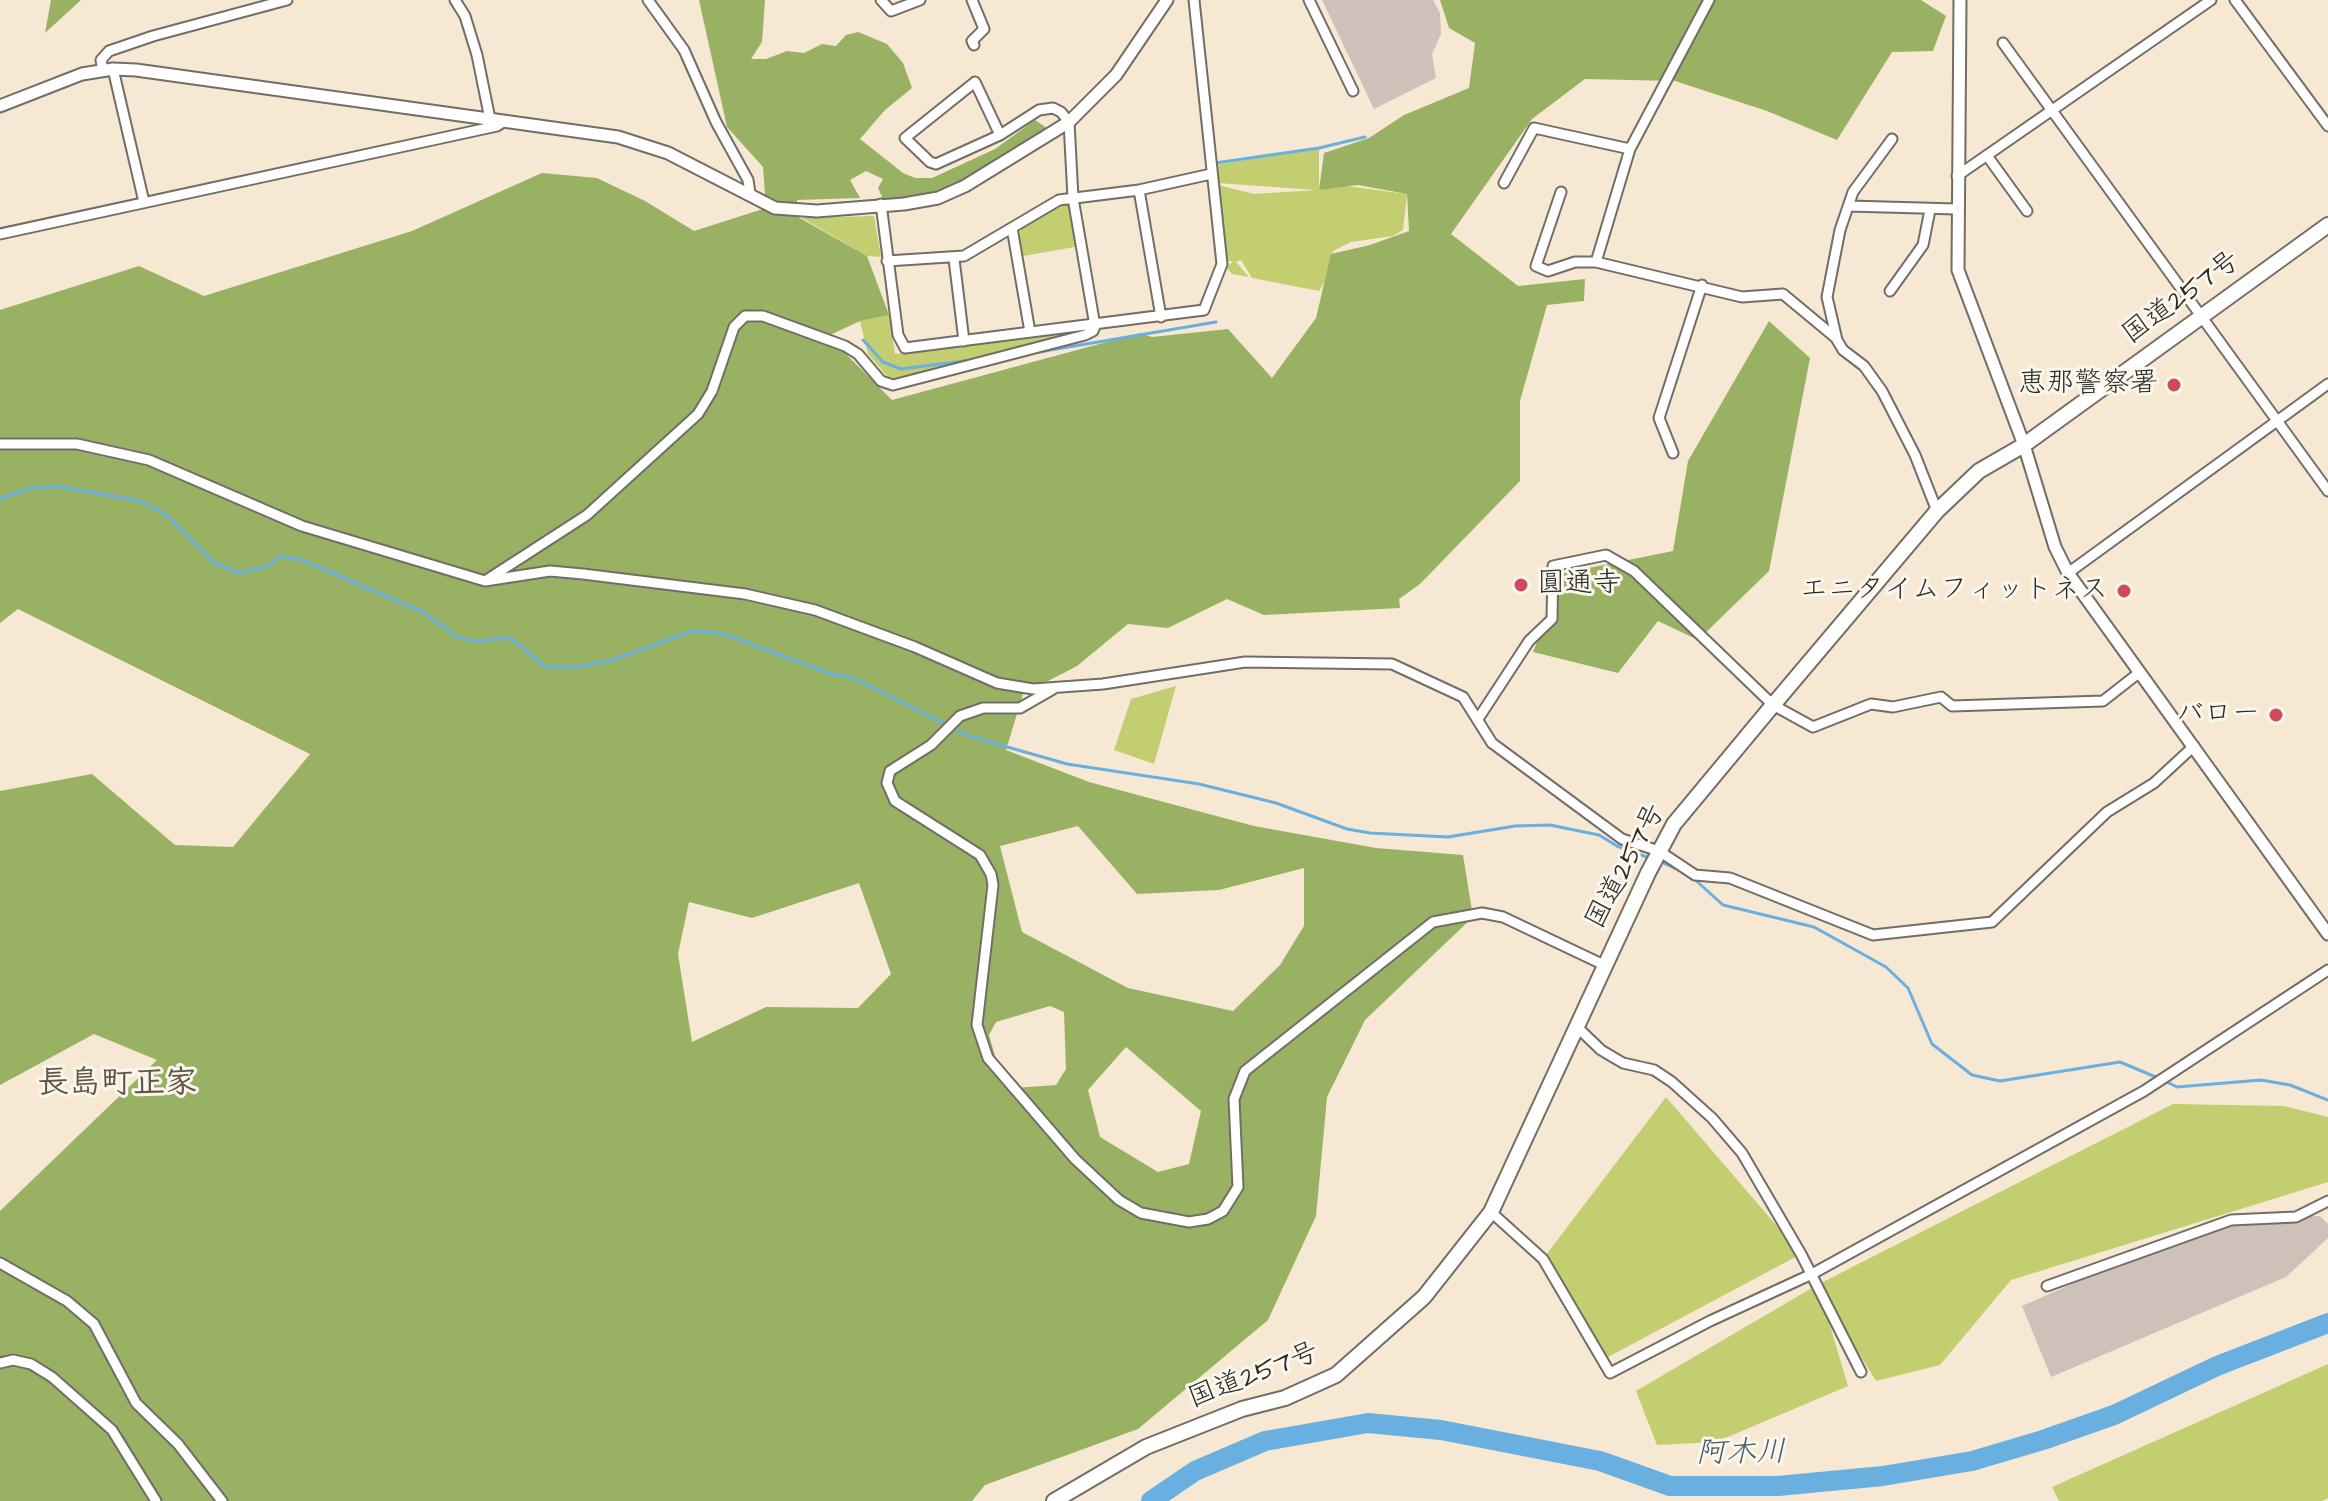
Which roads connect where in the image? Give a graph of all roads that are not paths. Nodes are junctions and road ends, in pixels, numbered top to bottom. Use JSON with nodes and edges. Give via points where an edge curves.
{"nodes":[{"id":1,"x":287,"y":0,"type":"edge"},
{"id":2,"x":455,"y":0,"type":"edge"},
{"id":3,"x":648,"y":0,"type":"edge"},
{"id":4,"x":881,"y":0,"type":"edge"},
{"id":5,"x":920,"y":0,"type":"edge"},
{"id":6,"x":972,"y":0,"type":"edge"},
{"id":7,"x":1194,"y":0,"type":"edge"},
{"id":8,"x":1309,"y":0,"type":"edge"},
{"id":9,"x":1709,"y":0,"type":"edge"},
{"id":10,"x":1960,"y":0,"type":"edge"},
{"id":11,"x":2211,"y":0,"type":"edge"},
{"id":12,"x":2235,"y":0,"type":"edge"},
{"id":13,"x":1164,"y":1,"type":"edge"},
{"id":14,"x":2003,"y":43,"type":"dead end"},
{"id":15,"x":974,"y":45,"type":"dead end"},
{"id":16,"x":108,"y":69,"type":"junction"},
{"id":17,"x":1353,"y":91,"type":"dead end"},
{"id":18,"x":0,"y":106,"type":"edge"},
{"id":19,"x":2053,"y":112,"type":"junction"},
{"id":20,"x":490,"y":119,"type":"junction"},
{"id":21,"x":503,"y":122,"type":"junction"},
{"id":22,"x":1069,"y":122,"type":"junction"},
{"id":23,"x":2328,"y":126,"type":"edge"},
{"id":24,"x":1000,"y":135,"type":"junction"},
{"id":25,"x":1892,"y":139,"type":"dead end"},
{"id":26,"x":1630,"y":149,"type":"junction"},
{"id":27,"x":1988,"y":157,"type":"junction"},
{"id":28,"x":1211,"y":174,"type":"junction"},
{"id":29,"x":1957,"y":176,"type":"junction"},
{"id":30,"x":1504,"y":183,"type":"dead end"},
{"id":31,"x":1139,"y":190,"type":"junction"},
{"id":32,"x":1561,"y":192,"type":"dead end"},
{"id":33,"x":750,"y":193,"type":"junction"},
{"id":34,"x":1073,"y":198,"type":"junction"},
{"id":35,"x":144,"y":202,"type":"junction"},
{"id":36,"x":881,"y":204,"type":"junction"},
{"id":37,"x":1849,"y":206,"type":"junction"},
{"id":38,"x":1956,"y":209,"type":"junction"},
{"id":39,"x":1930,"y":210,"type":"junction"},
{"id":40,"x":2027,"y":211,"type":"dead end"},
{"id":41,"x":2328,"y":225,"type":"edge"},
{"id":42,"x":1012,"y":228,"type":"junction"},
{"id":43,"x":0,"y":234,"type":"edge"},
{"id":44,"x":954,"y":259,"type":"junction"},
{"id":45,"x":887,"y":261,"type":"junction"},
{"id":46,"x":1596,"y":262,"type":"junction"},
{"id":47,"x":1702,"y":285,"type":"junction"},
{"id":48,"x":1890,"y":291,"type":"dead end"},
{"id":49,"x":1161,"y":317,"type":"junction"},
{"id":50,"x":2201,"y":318,"type":"junction"},
{"id":51,"x":1095,"y":326,"type":"junction"},
{"id":52,"x":1030,"y":332,"type":"junction"},
{"id":53,"x":1837,"y":340,"type":"junction"},
{"id":54,"x":964,"y":341,"type":"junction"},
{"id":55,"x":2328,"y":384,"type":"edge"},
{"id":56,"x":2276,"y":421,"type":"junction"},
{"id":57,"x":0,"y":444,"type":"edge"},
{"id":58,"x":2024,"y":445,"type":"junction"},
{"id":59,"x":1673,"y":453,"type":"dead end"},
{"id":60,"x":2328,"y":491,"type":"edge"},
{"id":61,"x":1937,"y":511,"type":"junction"},
{"id":62,"x":2068,"y":573,"type":"junction"},
{"id":63,"x":485,"y":581,"type":"junction"},
{"id":64,"x":2140,"y":672,"type":"junction"},
{"id":65,"x":1054,"y":689,"type":"junction"},
{"id":66,"x":1773,"y":705,"type":"junction"},
{"id":67,"x":1478,"y":719,"type":"junction"},
{"id":68,"x":2194,"y":746,"type":"junction"},
{"id":69,"x":1659,"y":851,"type":"junction"},
{"id":70,"x":2328,"y":934,"type":"edge"},
{"id":71,"x":1604,"y":965,"type":"junction"},
{"id":72,"x":2328,"y":970,"type":"edge"},
{"id":73,"x":1576,"y":1026,"type":"junction"},
{"id":74,"x":2328,"y":1201,"type":"edge"},
{"id":75,"x":1491,"y":1212,"type":"junction"},
{"id":76,"x":0,"y":1263,"type":"edge"},
{"id":77,"x":1812,"y":1274,"type":"junction"},
{"id":78,"x":2047,"y":1286,"type":"dead end"},
{"id":79,"x":0,"y":1363,"type":"edge"},
{"id":80,"x":1861,"y":1372,"type":"dead end"},
{"id":81,"x":156,"y":1501,"type":"edge"},
{"id":82,"x":222,"y":1501,"type":"edge"},
{"id":83,"x":1054,"y":1501,"type":"edge"}],
"edges":[{"from":1,"to":16,"type":"street","via":[[109,51],[101,60]]},
{"from":2,"to":20,"type":"street","via":[[477,55]]},
{"from":3,"to":33,"type":"street","via":[[684,50]]},
{"from":4,"to":5,"type":"street","via":[[891,11]]},
{"from":6,"to":15,"type":"street","via":[[984,29]]},
{"from":7,"to":28,"type":"street"},
{"from":8,"to":17,"type":"street"},
{"from":9,"to":26,"type":"street"},
{"from":10,"to":29,"type":"street"},
{"from":11,"to":19,"type":"street"},
{"from":12,"to":23,"type":"street"},
{"from":13,"to":22,"type":"street","via":[[1116,75]]},
{"from":14,"to":19,"type":"street"},
{"from":16,"to":18,"type":"street"},
{"from":16,"to":20,"type":"street"},
{"from":16,"to":35,"type":"street"},
{"from":19,"to":27,"type":"street"},
{"from":19,"to":50,"type":"street"},
{"from":20,"to":21,"type":"street"},
{"from":21,"to":33,"type":"street","via":[[640,143]]},
{"from":21,"to":35,"type":"street"},
{"from":22,"to":24,"type":"street","via":[[1058,110],[1046,108]]},
{"from":22,"to":34,"type":"street"},
{"from":22,"to":36,"type":"street","via":[[938,198]]},
{"from":24,"to":24,"type":"street","via":[[975,82],[905,138],[936,164]]},
{"from":25,"to":37,"type":"street","via":[[1853,192]]},
{"from":26,"to":30,"type":"street","via":[[1534,128]]},
{"from":26,"to":46,"type":"street"},
{"from":27,"to":29,"type":"street"},
{"from":27,"to":40,"type":"street"},
{"from":28,"to":31,"type":"street"},
{"from":28,"to":49,"type":"street","via":[[1222,273],[1204,310]]},
{"from":29,"to":38,"type":"street"},
{"from":31,"to":34,"type":"street"},
{"from":31,"to":49,"type":"street"},
{"from":32,"to":46,"type":"street","via":[[1536,266],[1548,271]]},
{"from":33,"to":36,"type":"street","via":[[775,208],[817,211]]},
{"from":34,"to":42,"type":"street","via":[[1059,200]]},
{"from":34,"to":51,"type":"street"},
{"from":35,"to":43,"type":"street"},
{"from":36,"to":45,"type":"street"},
{"from":37,"to":39,"type":"street"},
{"from":37,"to":53,"type":"street","via":[[1827,297]]},
{"from":38,"to":39,"type":"street"},
{"from":38,"to":58,"type":"street","via":[[1960,283]]},
{"from":39,"to":48,"type":"street","via":[[1923,245]]},
{"from":41,"to":50,"type":"highway","name":"国道257号"},
{"from":42,"to":44,"type":"street"},
{"from":42,"to":52,"type":"street"},
{"from":44,"to":45,"type":"street"},
{"from":44,"to":54,"type":"street"},
{"from":45,"to":54,"type":"street","via":[[902,345]]},
{"from":46,"to":47,"type":"street"},
{"from":47,"to":53,"type":"street","via":[[1742,297],[1783,294]]},
{"from":47,"to":59,"type":"street","via":[[1659,418]]},
{"from":49,"to":51,"type":"street"},
{"from":50,"to":56,"type":"street"},
{"from":50,"to":58,"type":"highway","name":"国道257号"},
{"from":51,"to":52,"type":"street"},
{"from":51,"to":63,"type":"street","via":[[1085,335],[893,385],[881,381],[845,346],[763,316],[745,316],[734,327],[712,391],[698,414],[587,515]]},
{"from":52,"to":54,"type":"street"},
{"from":53,"to":61,"type":"street","via":[[1882,391]]},
{"from":55,"to":56,"type":"street"},
{"from":56,"to":60,"type":"street"},
{"from":56,"to":62,"type":"street"},
{"from":57,"to":63,"type":"street","via":[[77,444],[149,460],[302,526]]},
{"from":58,"to":61,"type":"highway","name":"国道257号","via":[[1979,471]]},
{"from":58,"to":62,"type":"street"},
{"from":61,"to":66,"type":"highway","name":"国道257号"},
{"from":62,"to":64,"type":"street"},
{"from":63,"to":65,"type":"street","via":[[550,571],[745,594],[859,625],[997,683]]},
{"from":64,"to":66,"type":"street","via":[[2103,701],[2084,704],[1952,706],[1941,697],[1893,707],[1871,704],[1813,727]]},
{"from":64,"to":68,"type":"street"},
{"from":65,"to":67,"type":"street","via":[[1219,664],[1392,664],[1463,697]]},
{"from":65,"to":71,"type":"street","via":[[1020,708],[971,710],[890,771],[887,783],[895,801],[980,855],[991,874],[977,1025],[993,1067],[1075,1159],[1141,1213],[1189,1222],[1223,1211],[1238,1187],[1234,1099],[1245,1071],[1433,922],[1482,913],[1503,917]]},
{"from":66,"to":67,"type":"street","via":[[1634,571],[1606,555],[1553,566],[1552,619],[1529,641]]},
{"from":66,"to":69,"type":"highway","name":"国道257号","via":[[1674,824]]},
{"from":67,"to":69,"type":"street","via":[[1492,743],[1574,807],[1622,839]]},
{"from":68,"to":69,"type":"street","via":[[2154,783],[2107,812],[1992,922],[1873,935],[1730,878],[1695,875]]},
{"from":68,"to":70,"type":"street"},
{"from":69,"to":71,"type":"highway","name":"国道257号"},
{"from":71,"to":73,"type":"highway","name":"国道257号"},
{"from":72,"to":77,"type":"street","via":[[2144,1091]]},
{"from":73,"to":75,"type":"highway","name":"国道257号"},
{"from":73,"to":77,"type":"street","via":[[1612,1057],[1654,1070],[1672,1082],[1712,1118],[1742,1153]]},
{"from":74,"to":78,"type":"street","via":[[2296,1217],[2231,1220]]},
{"from":75,"to":77,"type":"street","via":[[1543,1259],[1610,1373]]},
{"from":75,"to":83,"type":"highway","name":"国道257号","via":[[1424,1297],[1336,1375],[1146,1447]]},
{"from":76,"to":82,"type":"street","via":[[67,1301],[94,1324],[136,1403],[178,1444]]},
{"from":77,"to":80,"type":"street"},
{"from":79,"to":81,"type":"street","via":[[31,1364],[62,1386],[120,1441]]}]}
